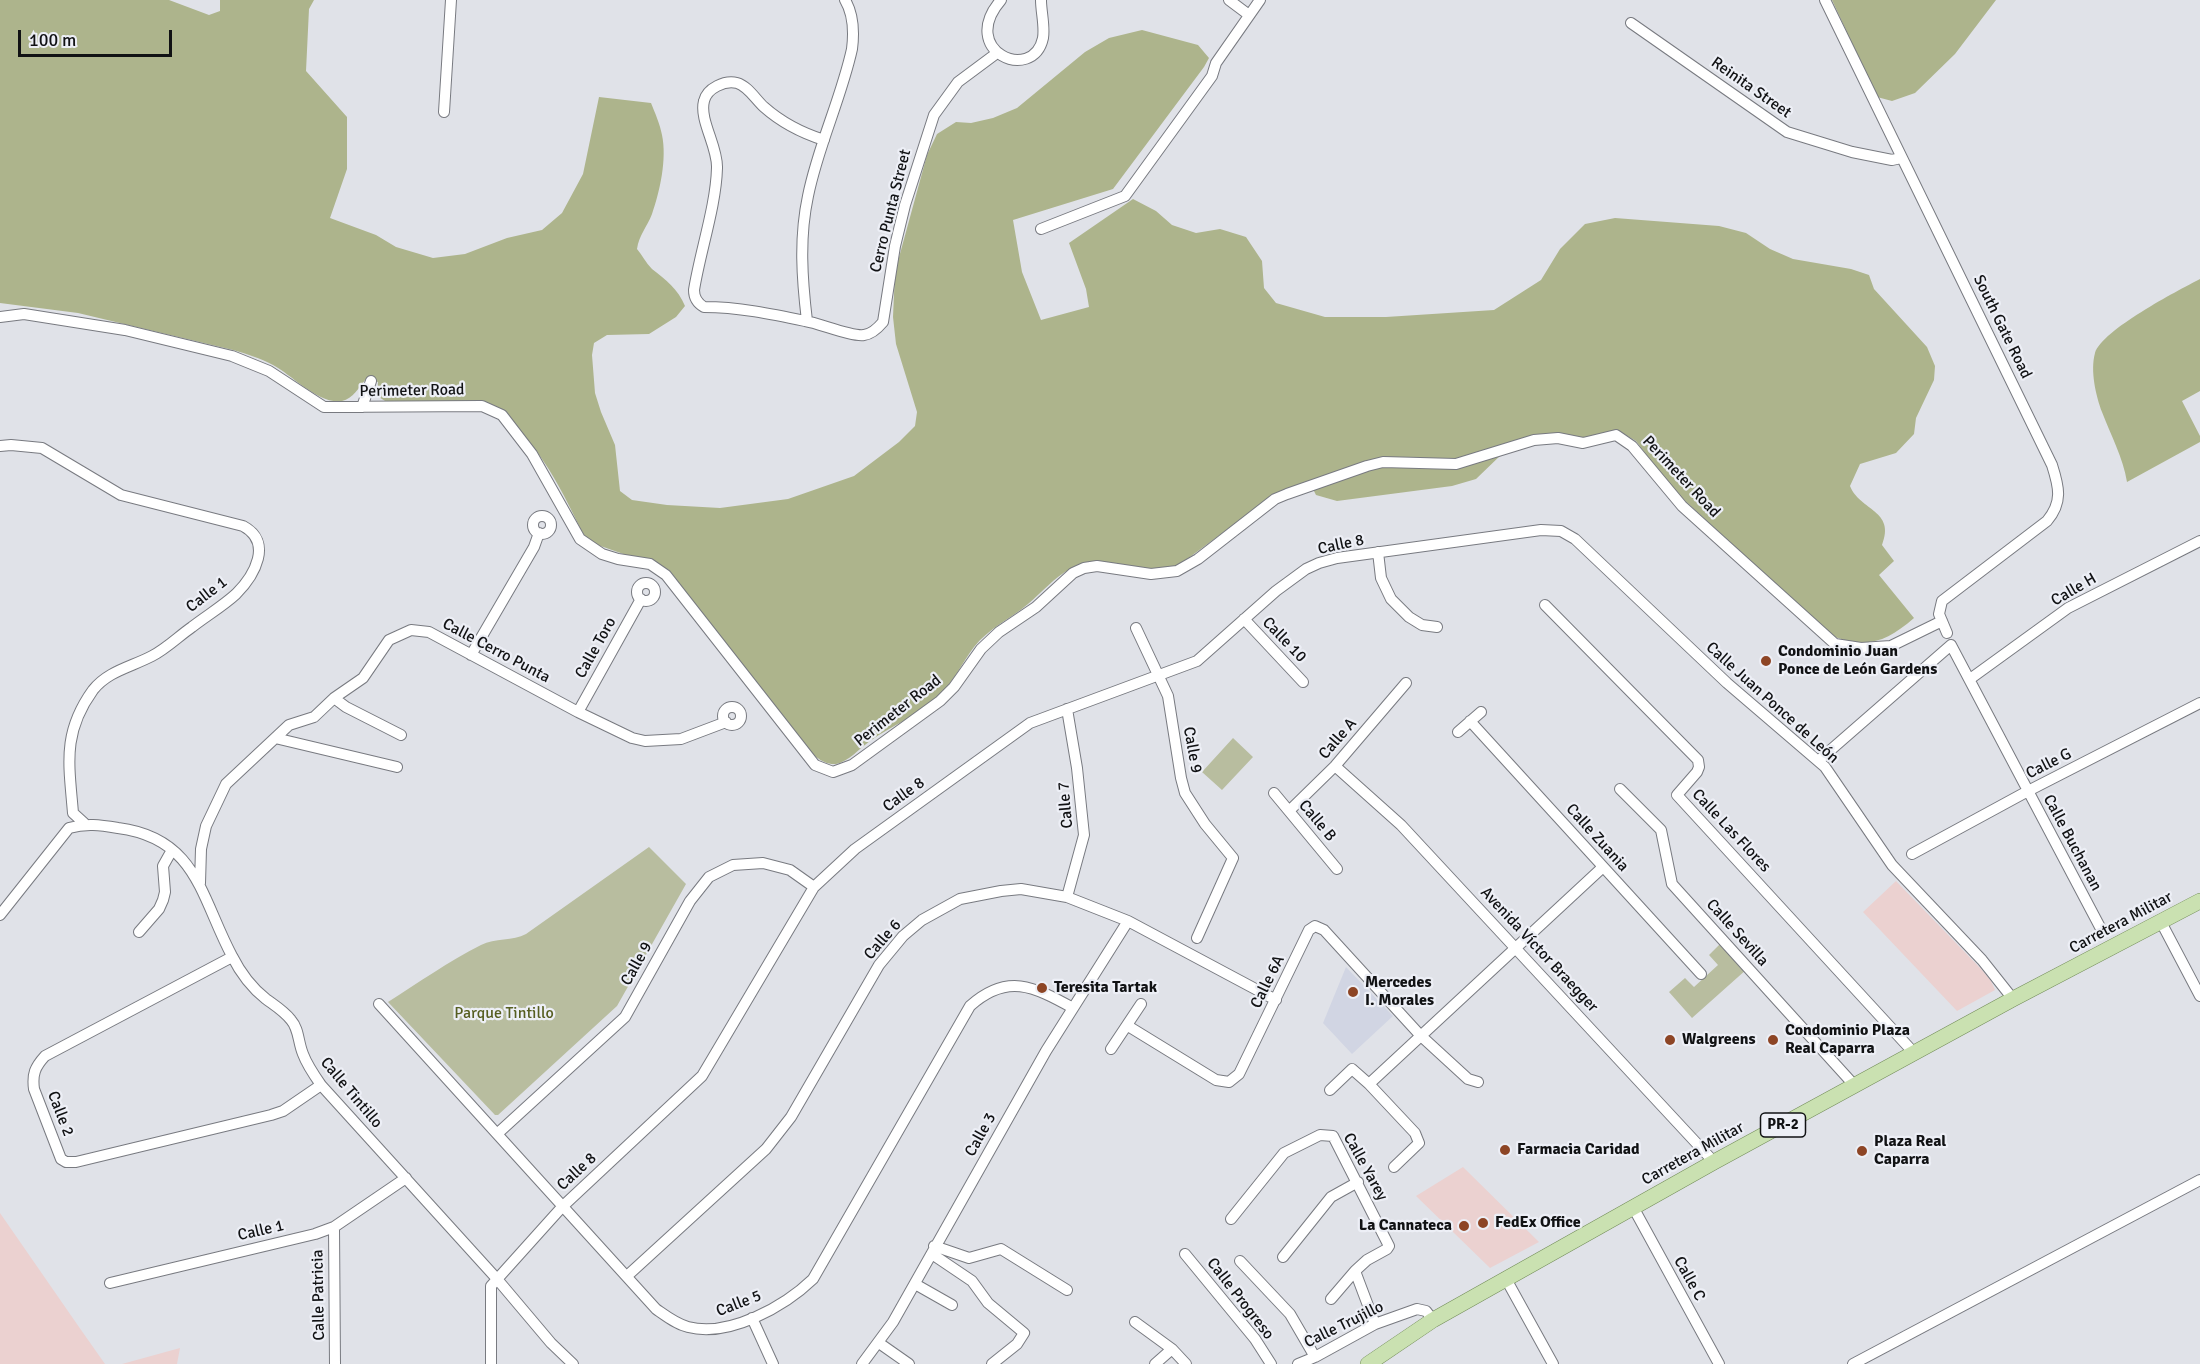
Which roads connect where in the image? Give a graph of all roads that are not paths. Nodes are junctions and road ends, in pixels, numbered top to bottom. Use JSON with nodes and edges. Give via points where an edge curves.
{"nodes":[{"id":1,"x":451,"y":0,"type":"edge"},
{"id":2,"x":845,"y":0,"type":"edge"},
{"id":3,"x":1001,"y":0,"type":"edge"},
{"id":4,"x":1041,"y":0,"type":"edge"},
{"id":5,"x":1229,"y":0,"type":"edge"},
{"id":6,"x":1260,"y":0,"type":"edge"},
{"id":7,"x":1825,"y":0,"type":"edge"},
{"id":8,"x":1249,"y":15,"type":"junction"},
{"id":9,"x":1631,"y":23,"type":"dead end"},
{"id":10,"x":997,"y":53,"type":"junction"},
{"id":11,"x":444,"y":112,"type":"dead end"},
{"id":12,"x":824,"y":140,"type":"junction"},
{"id":13,"x":1901,"y":158,"type":"junction"},
{"id":14,"x":1041,"y":229,"type":"dead end"},
{"id":15,"x":0,"y":317,"type":"edge"},
{"id":16,"x":807,"y":321,"type":"junction"},
{"id":17,"x":371,"y":381,"type":"dead end"},
{"id":18,"x":362,"y":407,"type":"junction"},
{"id":19,"x":0,"y":446,"type":"edge"},
{"id":20,"x":1561,"y":531,"type":"joint"},
{"id":21,"x":539,"y":533,"type":"dead end"},
{"id":22,"x":2200,"y":541,"type":"edge"},
{"id":23,"x":1378,"y":552,"type":"junction"},
{"id":24,"x":641,"y":599,"type":"dead end"},
{"id":25,"x":1545,"y":605,"type":"dead end"},
{"id":26,"x":1244,"y":619,"type":"junction"},
{"id":27,"x":1942,"y":621,"type":"junction"},
{"id":28,"x":1437,"y":627,"type":"dead end"},
{"id":29,"x":1136,"y":628,"type":"dead end"},
{"id":30,"x":1947,"y":633,"type":"dead end"},
{"id":31,"x":471,"y":655,"type":"junction"},
{"id":32,"x":1160,"y":676,"type":"junction"},
{"id":33,"x":1970,"y":679,"type":"junction"},
{"id":34,"x":1303,"y":682,"type":"dead end"},
{"id":35,"x":1406,"y":683,"type":"dead end"},
{"id":36,"x":334,"y":698,"type":"junction"},
{"id":37,"x":2200,"y":703,"type":"edge"},
{"id":38,"x":1067,"y":709,"type":"junction"},
{"id":39,"x":578,"y":712,"type":"junction"},
{"id":40,"x":1481,"y":712,"type":"dead end"},
{"id":41,"x":1470,"y":721,"type":"junction"},
{"id":42,"x":726,"y":722,"type":"dead end"},
{"id":43,"x":1458,"y":732,"type":"dead end"},
{"id":44,"x":401,"y":735,"type":"dead end"},
{"id":45,"x":275,"y":738,"type":"junction"},
{"id":46,"x":1818,"y":761,"type":"junction"},
{"id":47,"x":1335,"y":766,"type":"junction"},
{"id":48,"x":398,"y":767,"type":"dead end"},
{"id":49,"x":1620,"y":789,"type":"dead end"},
{"id":50,"x":2028,"y":791,"type":"junction"},
{"id":51,"x":1274,"y":793,"type":"dead end"},
{"id":52,"x":1289,"y":812,"type":"junction"},
{"id":53,"x":84,"y":823,"type":"junction"},
{"id":54,"x":172,"y":850,"type":"junction"},
{"id":55,"x":1912,"y":854,"type":"dead end"},
{"id":56,"x":1603,"y":867,"type":"junction"},
{"id":57,"x":1337,"y":869,"type":"dead end"},
{"id":58,"x":200,"y":885,"type":"junction"},
{"id":59,"x":814,"y":887,"type":"junction"},
{"id":60,"x":1067,"y":897,"type":"junction"},
{"id":61,"x":2200,"y":901,"type":"edge"},
{"id":62,"x":0,"y":915,"type":"edge"},
{"id":63,"x":1128,"y":921,"type":"junction"},
{"id":64,"x":2161,"y":922,"type":"junction"},
{"id":65,"x":2100,"y":927,"type":"dead end"},
{"id":66,"x":139,"y":932,"type":"dead end"},
{"id":67,"x":1197,"y":938,"type":"dead end"},
{"id":68,"x":1517,"y":948,"type":"junction"},
{"id":69,"x":232,"y":957,"type":"junction"},
{"id":70,"x":1701,"y":974,"type":"dead end"},
{"id":71,"x":2200,"y":996,"type":"edge"},
{"id":72,"x":2013,"y":999,"type":"junction"},
{"id":73,"x":1276,"y":1000,"type":"junction"},
{"id":74,"x":379,"y":1004,"type":"dead end"},
{"id":75,"x":1142,"y":1004,"type":"dead end"},
{"id":76,"x":1072,"y":1008,"type":"junction"},
{"id":77,"x":1128,"y":1026,"type":"junction"},
{"id":78,"x":1420,"y":1035,"type":"junction"},
{"id":79,"x":1111,"y":1049,"type":"dead end"},
{"id":80,"x":1915,"y":1054,"type":"junction"},
{"id":81,"x":1478,"y":1082,"type":"dead end"},
{"id":82,"x":1369,"y":1084,"type":"junction"},
{"id":83,"x":321,"y":1085,"type":"junction"},
{"id":84,"x":1855,"y":1086,"type":"junction"},
{"id":85,"x":1330,"y":1090,"type":"dead end"},
{"id":86,"x":497,"y":1134,"type":"junction"},
{"id":87,"x":1714,"y":1161,"type":"junction"},
{"id":88,"x":1394,"y":1167,"type":"dead end"},
{"id":89,"x":406,"y":1178,"type":"junction"},
{"id":90,"x":2200,"y":1180,"type":"edge"},
{"id":91,"x":1358,"y":1182,"type":"junction"},
{"id":92,"x":562,"y":1206,"type":"junction"},
{"id":93,"x":1633,"y":1207,"type":"junction"},
{"id":94,"x":1232,"y":1219,"type":"dead end"},
{"id":95,"x":334,"y":1227,"type":"junction"},
{"id":96,"x":933,"y":1250,"type":"junction"},
{"id":97,"x":1185,"y":1254,"type":"dead end"},
{"id":98,"x":1282,"y":1257,"type":"dead end"},
{"id":99,"x":1240,"y":1261,"type":"dead end"},
{"id":100,"x":1355,"y":1271,"type":"junction"},
{"id":101,"x":627,"y":1276,"type":"junction"},
{"id":102,"x":497,"y":1279,"type":"junction"},
{"id":103,"x":1506,"y":1279,"type":"junction"},
{"id":104,"x":111,"y":1283,"type":"dead end"},
{"id":105,"x":915,"y":1284,"type":"junction"},
{"id":106,"x":1067,"y":1290,"type":"dead end"},
{"id":107,"x":1331,"y":1299,"type":"dead end"},
{"id":108,"x":951,"y":1305,"type":"dead end"},
{"id":109,"x":752,"y":1318,"type":"junction"},
{"id":110,"x":1434,"y":1320,"type":"junction"},
{"id":111,"x":1135,"y":1322,"type":"dead end"},
{"id":112,"x":1375,"y":1324,"type":"junction"},
{"id":113,"x":879,"y":1343,"type":"junction"},
{"id":114,"x":1172,"y":1349,"type":"junction"},
{"id":115,"x":1315,"y":1357,"type":"junction"},
{"id":116,"x":1377,"y":1361,"type":"edge"},
{"id":117,"x":335,"y":1364,"type":"edge"},
{"id":118,"x":491,"y":1364,"type":"edge"},
{"id":119,"x":573,"y":1364,"type":"edge"},
{"id":120,"x":773,"y":1364,"type":"edge"},
{"id":121,"x":862,"y":1364,"type":"edge"},
{"id":122,"x":909,"y":1364,"type":"edge"},
{"id":123,"x":992,"y":1364,"type":"edge"},
{"id":124,"x":1155,"y":1364,"type":"edge"},
{"id":125,"x":1186,"y":1364,"type":"edge"},
{"id":126,"x":1271,"y":1364,"type":"edge"},
{"id":127,"x":1298,"y":1364,"type":"edge"},
{"id":128,"x":1553,"y":1364,"type":"edge"},
{"id":129,"x":1719,"y":1364,"type":"edge"},
{"id":130,"x":1853,"y":1364,"type":"edge"}],
"edges":[{"from":1,"to":11,"type":"street"},
{"from":2,"to":12,"type":"street","via":[[854,32]]},
{"from":3,"to":10,"type":"street","via":[[987,30]]},
{"from":4,"to":10,"type":"street","via":[[1043,34],[1036,51],[1016,60]]},
{"from":5,"to":8,"type":"street"},
{"from":6,"to":8,"type":"street"},
{"from":7,"to":13,"type":"street","name":"South Gate Road"},
{"from":8,"to":14,"type":"street","via":[[1216,63],[1212,76],[1125,196]]},
{"from":9,"to":13,"type":"street","name":"Reinita Street","via":[[1787,132],[1852,152],[1892,160]]},
{"from":10,"to":16,"type":"street","name":"Cerro Punta Street","via":[[958,82],[934,115],[895,246],[883,322],[872,332],[860,335]]},
{"from":12,"to":16,"type":"street","via":[[803,230],[802,278]]},
{"from":12,"to":16,"type":"street","name":"Cerro Punta Street","via":[[784,123],[736,82],[718,86],[704,101],[717,171],[694,297],[704,307]]},
{"from":13,"to":27,"type":"street","name":"South Gate Road","via":[[2052,465],[2058,491],[2057,506],[2047,521],[1942,602]]},
{"from":15,"to":18,"type":"street","name":"Perimeter Road","via":[[24,314],[125,330],[232,356],[270,371],[324,407]]},
{"from":17,"to":18,"type":"street"},
{"from":18,"to":27,"type":"street","name":"Perimeter Road","via":[[482,405],[502,415],[532,454],[580,539],[602,554],[650,564],[666,575],[815,765],[833,772],[852,765],[940,701],[981,649],[1073,573],[1097,566],[1151,574],[1177,571],[1287,494],[1383,462],[1456,464],[1534,440],[1583,442],[1616,435],[1623,439],[1682,506],[1835,644],[1861,648],[1891,646]]},
{"from":19,"to":53,"type":"street","name":"Calle 1","via":[[42,448],[121,495],[243,525],[257,538],[257,563],[236,594],[153,656],[103,678],[92,692],[77,720],[69,756],[73,813]]},
{"from":20,"to":23,"type":"street","name":"Calle 8","via":[[1541,530]]},
{"from":20,"to":46,"type":"street","name":"Calle Juan Ponce de León","via":[[1575,539],[1727,683]]},
{"from":21,"to":31,"type":"street"},
{"from":22,"to":33,"type":"street","name":"Calle H","via":[[2068,608]]},
{"from":23,"to":26,"type":"street","name":"Calle 8","via":[[1312,566]]},
{"from":23,"to":28,"type":"street","via":[[1381,578],[1391,599],[1422,625]]},
{"from":24,"to":39,"type":"street","name":"Calle Toro"},
{"from":25,"to":80,"type":"street","name":"Calle Las Flores","via":[[1698,760],[1697,771],[1677,795]]},
{"from":26,"to":32,"type":"street","name":"Calle 8","via":[[1197,661]]},
{"from":26,"to":34,"type":"street","name":"Calle 10"},
{"from":27,"to":30,"type":"street"},
{"from":29,"to":32,"type":"street","name":"Calle 9"},
{"from":31,"to":36,"type":"street","name":"Calle Cerro Punta","via":[[429,632],[403,632],[385,644],[363,678]]},
{"from":31,"to":39,"type":"street","name":"Calle Cerro Punta"},
{"from":32,"to":38,"type":"street","name":"Calle 8"},
{"from":32,"to":67,"type":"street","name":"Calle 9","via":[[1168,696],[1181,778],[1192,806],[1233,858]]},
{"from":33,"to":46,"type":"street","name":"Calle Buchanan","via":[[1951,645]]},
{"from":33,"to":50,"type":"street","name":"Calle Buchanan"},
{"from":35,"to":47,"type":"street","name":"Calle A"},
{"from":36,"to":44,"type":"street"},
{"from":36,"to":45,"type":"street","name":"Calle Cerro Punta","via":[[314,717],[289,725]]},
{"from":37,"to":50,"type":"street","name":"Calle G"},
{"from":38,"to":59,"type":"street","name":"Calle 8","via":[[1030,723],[855,849]]},
{"from":38,"to":60,"type":"street","name":"Calle 7","via":[[1084,835]]},
{"from":39,"to":42,"type":"street","name":"Calle Cerro Punta","via":[[645,741],[681,739]]},
{"from":40,"to":41,"type":"street"},
{"from":41,"to":43,"type":"street"},
{"from":41,"to":56,"type":"street","name":"Calle Zuania"},
{"from":45,"to":48,"type":"street"},
{"from":45,"to":58,"type":"street","name":"Calle Cerro Punta","via":[[226,784],[216,803],[201,849]]},
{"from":46,"to":72,"type":"street","name":"Calle Juan Ponce de León","via":[[1892,865],[1982,960]]},
{"from":47,"to":52,"type":"street","name":"Calle A"},
{"from":47,"to":68,"type":"street","name":"Avenida Víctor Braegger","via":[[1401,825]]},
{"from":49,"to":84,"type":"street","name":"Calle Sevilla","via":[[1661,830],[1672,884]]},
{"from":50,"to":55,"type":"street","name":"Calle G"},
{"from":50,"to":65,"type":"street","name":"Calle Buchanan"},
{"from":51,"to":52,"type":"street","name":"Calle B"},
{"from":52,"to":57,"type":"street","name":"Calle B"},
{"from":53,"to":54,"type":"street","name":"Calle Tintillo","via":[[144,832]]},
{"from":53,"to":62,"type":"street","via":[[69,828]]},
{"from":54,"to":58,"type":"street","name":"Calle Tintillo","via":[[188,864]]},
{"from":54,"to":66,"type":"street","via":[[163,866],[163,900]]},
{"from":56,"to":68,"type":"street"},
{"from":56,"to":70,"type":"street","name":"Calle Zuania"},
{"from":58,"to":69,"type":"street","name":"Calle Tintillo"},
{"from":59,"to":86,"type":"street","name":"Calle 9","via":[[790,870],[763,863],[733,866],[709,877],[690,901],[625,1017]]},
{"from":59,"to":92,"type":"street","name":"Calle 8","via":[[702,1076]]},
{"from":60,"to":63,"type":"street","name":"Calle 6"},
{"from":60,"to":101,"type":"street","name":"Calle 6","via":[[1021,889],[960,899],[922,920],[903,936],[879,965],[791,1117],[766,1149]]},
{"from":61,"to":64,"type":"main road","name":"Carretera Militar","number":"PR-2"},
{"from":63,"to":73,"type":"street","name":"Calle 6"},
{"from":63,"to":76,"type":"street","name":"Calle 3"},
{"from":64,"to":71,"type":"street"},
{"from":64,"to":72,"type":"main road","name":"Carretera Militar","number":"PR-2"},
{"from":68,"to":78,"type":"street"},
{"from":68,"to":87,"type":"street","name":"Avenida Víctor Braegger"},
{"from":69,"to":83,"type":"street","name":"Calle Tintillo","via":[[252,986],[291,1020],[302,1053]]},
{"from":69,"to":83,"type":"street","name":"Calle 2","via":[[45,1056],[38,1064],[34,1089],[62,1159],[76,1162],[271,1115]]},
{"from":72,"to":80,"type":"main road","name":"Carretera Militar","number":"PR-2"},
{"from":73,"to":77,"type":"street","name":"Calle 6A","via":[[1239,1074],[1228,1082],[1216,1080]]},
{"from":73,"to":78,"type":"street","name":"Calle 6A","via":[[1309,930],[1316,926],[1324,930]]},
{"from":74,"to":86,"type":"street","name":"Calle 5"},
{"from":75,"to":77,"type":"street"},
{"from":76,"to":96,"type":"street","name":"Calle 3"},
{"from":76,"to":109,"type":"street","name":"Calle 5","via":[[1021,986],[998,987],[970,1006],[813,1279],[795,1296]]},
{"from":77,"to":79,"type":"street"},
{"from":78,"to":81,"type":"street","via":[[1467,1079]]},
{"from":78,"to":82,"type":"street"},
{"from":80,"to":84,"type":"main road","name":"Carretera Militar","number":"PR-2"},
{"from":82,"to":85,"type":"street","via":[[1352,1069]]},
{"from":82,"to":88,"type":"street","via":[[1418,1136],[1419,1143]]},
{"from":83,"to":89,"type":"street","name":"Calle Tintillo"},
{"from":84,"to":87,"type":"main road","name":"Carretera Militar","number":"PR-2"},
{"from":86,"to":92,"type":"street","name":"Calle 5"},
{"from":87,"to":93,"type":"main road","name":"Carretera Militar","number":"PR-2"},
{"from":89,"to":95,"type":"street","name":"Calle 1"},
{"from":89,"to":102,"type":"street","name":"Calle Tintillo"},
{"from":90,"to":130,"type":"street"},
{"from":91,"to":94,"type":"street","name":"Calle Yarey","via":[[1333,1136],[1320,1135],[1284,1153]]},
{"from":91,"to":98,"type":"street","via":[[1331,1197]]},
{"from":91,"to":100,"type":"street","name":"Calle Yarey","via":[[1389,1246]]},
{"from":92,"to":101,"type":"street","name":"Calle 5"},
{"from":92,"to":102,"type":"street","name":"Calle 8"},
{"from":93,"to":103,"type":"main road","name":"Carretera Militar","number":"PR-2"},
{"from":93,"to":129,"type":"street","name":"Calle C"},
{"from":95,"to":104,"type":"street","name":"Calle 1"},
{"from":95,"to":117,"type":"street","name":"Calle Patricia"},
{"from":96,"to":105,"type":"street","name":"Calle 3"},
{"from":96,"to":106,"type":"street","via":[[969,1258],[1001,1249]]},
{"from":96,"to":123,"type":"street","via":[[972,1281],[988,1303],[1024,1334]]},
{"from":97,"to":126,"type":"street","name":"Calle Progreso"},
{"from":99,"to":115,"type":"street","name":"Calle Progreso","via":[[1290,1314]]},
{"from":100,"to":107,"type":"street"},
{"from":100,"to":112,"type":"street"},
{"from":101,"to":109,"type":"street","name":"Calle 5","via":[[656,1309],[688,1327],[722,1329]]},
{"from":102,"to":118,"type":"street","name":"Calle 8","via":[[491,1286]]},
{"from":102,"to":119,"type":"street","name":"Calle Tintillo"},
{"from":103,"to":110,"type":"main road","name":"Carretera Militar","number":"PR-2"},
{"from":103,"to":128,"type":"street"},
{"from":105,"to":108,"type":"street"},
{"from":105,"to":113,"type":"street","name":"Calle 3"},
{"from":109,"to":120,"type":"street"},
{"from":110,"to":112,"type":"street","name":"Calle Trujillo","via":[[1420,1309]]},
{"from":110,"to":116,"type":"main road","name":"Carretera Militar","number":"PR-2"},
{"from":111,"to":114,"type":"street"},
{"from":112,"to":115,"type":"street","name":"Calle Trujillo"},
{"from":113,"to":121,"type":"street","name":"Calle 3"},
{"from":113,"to":122,"type":"street"},
{"from":114,"to":124,"type":"street"},
{"from":114,"to":125,"type":"street"},
{"from":115,"to":127,"type":"street","name":"Calle Trujillo"}]}
